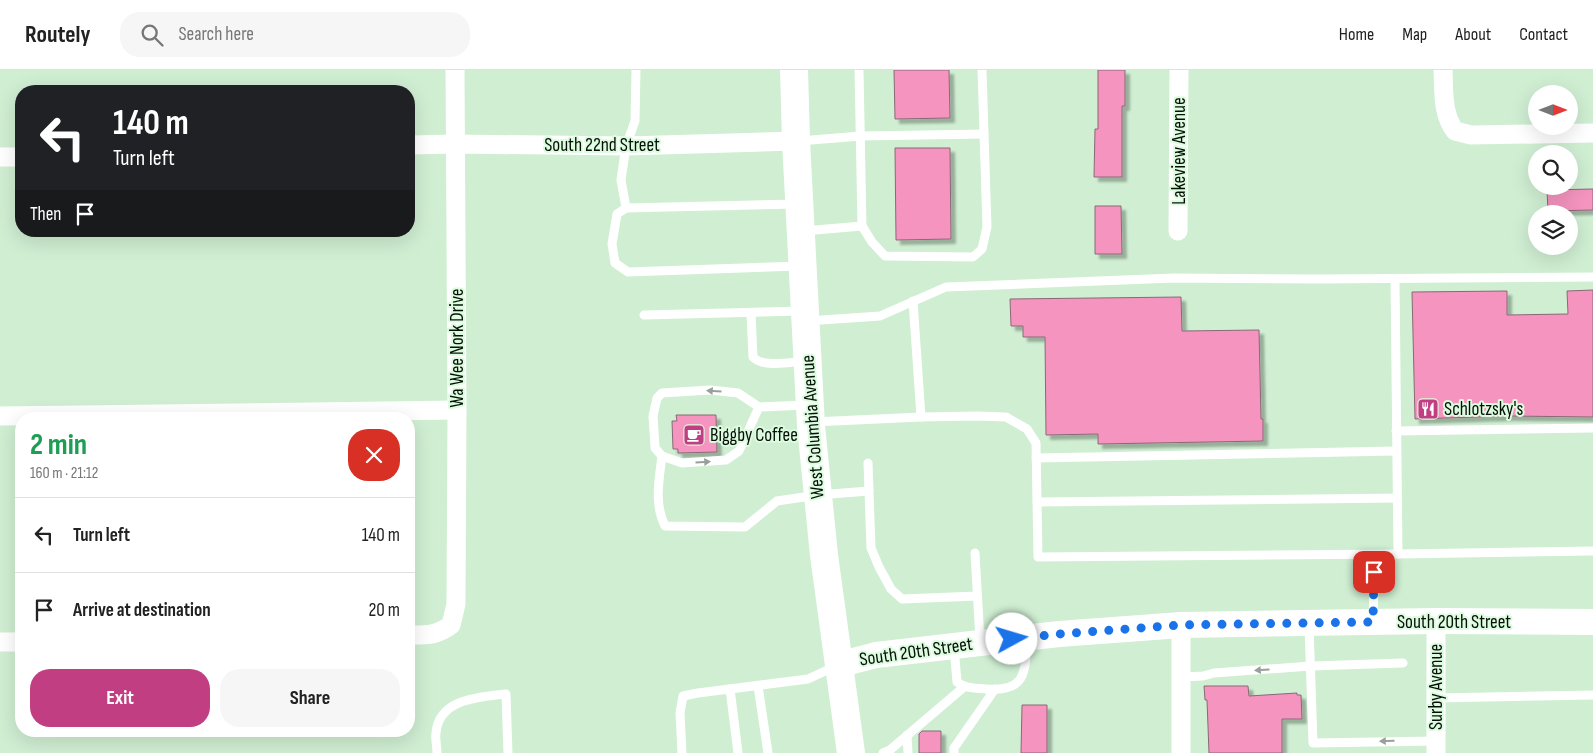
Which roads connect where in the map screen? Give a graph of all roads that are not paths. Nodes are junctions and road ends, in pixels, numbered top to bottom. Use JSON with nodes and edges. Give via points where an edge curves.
{"nodes":[{"id":1,"x":455,"y":70,"type":"edge"},
{"id":2,"x":636,"y":70,"type":"edge"},
{"id":3,"x":794,"y":70,"type":"edge"},
{"id":4,"x":859,"y":70,"type":"edge"},
{"id":5,"x":982,"y":70,"type":"edge"},
{"id":6,"x":1179,"y":70,"type":"edge"},
{"id":7,"x":1443,"y":70,"type":"edge"},
{"id":8,"x":1593,"y":132,"type":"edge"},
{"id":9,"x":984,"y":134,"type":"junction"},
{"id":10,"x":861,"y":136,"type":"junction"},
{"id":11,"x":796,"y":141,"type":"junction"},
{"id":12,"x":456,"y":144,"type":"junction"},
{"id":13,"x":415,"y":145,"type":"edge"},
{"id":14,"x":626,"y":146,"type":"junction"},
{"id":15,"x":15,"y":156,"type":"edge"},
{"id":16,"x":0,"y":157,"type":"edge"},
{"id":17,"x":800,"y":204,"type":"junction"},
{"id":18,"x":626,"y":208,"type":"junction"},
{"id":19,"x":862,"y":226,"type":"junction"},
{"id":20,"x":801,"y":231,"type":"junction"},
{"id":21,"x":1178,"y":231,"type":"dead end"},
{"id":22,"x":803,"y":266,"type":"junction"},
{"id":23,"x":1593,"y":277,"type":"edge"},
{"id":24,"x":1395,"y":279,"type":"junction"},
{"id":25,"x":913,"y":301,"type":"junction"},
{"id":26,"x":751,"y":313,"type":"junction"},
{"id":27,"x":644,"y":315,"type":"dead end"},
{"id":28,"x":805,"y":316,"type":"junction"},
{"id":29,"x":807,"y":361,"type":"junction"},
{"id":30,"x":759,"y":407,"type":"junction"},
{"id":31,"x":457,"y":410,"type":"junction"},
{"id":32,"x":305,"y":412,"type":"edge"},
{"id":33,"x":810,"y":413,"type":"junction"},
{"id":34,"x":0,"y":416,"type":"edge"},
{"id":35,"x":15,"y":416,"type":"edge"},
{"id":36,"x":921,"y":417,"type":"junction"},
{"id":37,"x":1593,"y":428,"type":"edge"},
{"id":38,"x":1396,"y":431,"type":"junction"},
{"id":39,"x":1396,"y":451,"type":"junction"},
{"id":40,"x":662,"y":456,"type":"junction"},
{"id":41,"x":1036,"y":458,"type":"junction"},
{"id":42,"x":868,"y":464,"type":"dead end"},
{"id":43,"x":869,"y":491,"type":"junction"},
{"id":44,"x":818,"y":494,"type":"junction"},
{"id":45,"x":1397,"y":498,"type":"junction"},
{"id":46,"x":1037,"y":502,"type":"junction"},
{"id":47,"x":1593,"y":551,"type":"edge"},
{"id":48,"x":975,"y":553,"type":"dead end"},
{"id":49,"x":1398,"y":554,"type":"junction"},
{"id":50,"x":1375,"y":555,"type":"junction"},
{"id":51,"x":977,"y":596,"type":"junction"},
{"id":52,"x":1436,"y":621,"type":"junction"},
{"id":53,"x":1373,"y":622,"type":"junction"},
{"id":54,"x":1593,"y":622,"type":"edge"},
{"id":55,"x":1309,"y":623,"type":"junction"},
{"id":56,"x":1181,"y":625,"type":"junction"},
{"id":57,"x":415,"y":635,"type":"edge"},
{"id":58,"x":1029,"y":637,"type":"junction"},
{"id":59,"x":0,"y":642,"type":"edge"},
{"id":60,"x":15,"y":642,"type":"edge"},
{"id":61,"x":980,"y":643,"type":"junction"},
{"id":62,"x":954,"y":646,"type":"junction"},
{"id":63,"x":1403,"y":663,"type":"dead end"},
{"id":64,"x":838,"y":665,"type":"junction"},
{"id":65,"x":1311,"y":666,"type":"junction"},
{"id":66,"x":1181,"y":677,"type":"junction"},
{"id":67,"x":758,"y":686,"type":"junction"},
{"id":68,"x":964,"y":687,"type":"junction"},
{"id":69,"x":730,"y":689,"type":"junction"},
{"id":70,"x":995,"y":689,"type":"junction"},
{"id":71,"x":1593,"y":695,"type":"edge"},
{"id":72,"x":1436,"y":698,"type":"junction"},
{"id":73,"x":907,"y":735,"type":"junction"},
{"id":74,"x":1436,"y":747,"type":"edge"},
{"id":75,"x":437,"y":753,"type":"edge"},
{"id":76,"x":508,"y":753,"type":"edge"},
{"id":77,"x":682,"y":753,"type":"edge"},
{"id":78,"x":738,"y":753,"type":"edge"},
{"id":79,"x":768,"y":753,"type":"edge"},
{"id":80,"x":851,"y":753,"type":"edge"},
{"id":81,"x":883,"y":753,"type":"edge"},
{"id":82,"x":908,"y":753,"type":"edge"},
{"id":83,"x":954,"y":753,"type":"edge"},
{"id":84,"x":1181,"y":753,"type":"edge"}],
"edges":[{"from":1,"to":12,"type":"street","name":"Wa Wee Nork Drive"},
{"from":2,"to":14,"type":"lane","via":[[635,121]]},
{"from":3,"to":11,"type":"main road","name":"West Columbia Avenue"},
{"from":4,"to":10,"type":"lane"},
{"from":5,"to":9,"type":"lane"},
{"from":6,"to":21,"type":"street","name":"Lakeview Avenue"},
{"from":7,"to":8,"type":"street","via":[[1445,106],[1449,123],[1455,131],[1471,135]]},
{"from":9,"to":10,"type":"lane"},
{"from":9,"to":19,"type":"lane","via":[[987,227],[982,249],[973,256],[885,256]]},
{"from":10,"to":11,"type":"lane"},
{"from":10,"to":19,"type":"lane"},
{"from":11,"to":14,"type":"street","name":"South 22nd Street"},
{"from":11,"to":17,"type":"main road","name":"West Columbia Avenue"},
{"from":12,"to":13,"type":"street","name":"South 22nd Street"},
{"from":12,"to":14,"type":"street","name":"South 22nd Street"},
{"from":12,"to":31,"type":"street","name":"Wa Wee Nork Drive"},
{"from":14,"to":18,"type":"lane","via":[[621,180]]},
{"from":15,"to":16,"type":"street"},
{"from":17,"to":18,"type":"lane"},
{"from":17,"to":20,"type":"main road","name":"West Columbia Avenue"},
{"from":18,"to":22,"type":"lane","via":[[617,214],[612,244],[615,263],[628,272]]},
{"from":19,"to":20,"type":"lane"},
{"from":20,"to":22,"type":"main road","name":"West Columbia Avenue"},
{"from":22,"to":28,"type":"main road","name":"West Columbia Avenue"},
{"from":23,"to":24,"type":"lane"},
{"from":24,"to":25,"type":"lane","via":[[1174,278],[946,287]]},
{"from":24,"to":38,"type":"lane"},
{"from":25,"to":28,"type":"lane","via":[[880,316]]},
{"from":25,"to":36,"type":"lane"},
{"from":26,"to":27,"type":"lane"},
{"from":26,"to":28,"type":"lane"},
{"from":26,"to":29,"type":"lane","via":[[753,357],[756,360],[766,363]]},
{"from":28,"to":29,"type":"main road","name":"West Columbia Avenue"},
{"from":29,"to":33,"type":"main road","name":"West Columbia Avenue"},
{"from":30,"to":33,"type":"lane"},
{"from":40,"to":30,"type":"lane","one_way":true,"via":[[682,463],[726,460],[739,450]]},
{"from":30,"to":40,"type":"lane","one_way":true,"via":[[738,393],[710,390],[662,393],[657,398],[653,416],[655,448]]},
{"from":31,"to":32,"type":"street"},
{"from":31,"to":57,"type":"street","name":"Wa Wee Nork Drive","via":[[456,604],[451,625],[444,631]]},
{"from":33,"to":36,"type":"lane"},
{"from":33,"to":44,"type":"main road","name":"West Columbia Avenue"},
{"from":34,"to":35,"type":"street"},
{"from":36,"to":41,"type":"lane","via":[[1006,417],[1027,429],[1036,443]]},
{"from":37,"to":38,"type":"lane"},
{"from":38,"to":39,"type":"lane"},
{"from":39,"to":41,"type":"lane"},
{"from":39,"to":45,"type":"lane"},
{"from":40,"to":44,"type":"lane","via":[[658,486],[660,515],[666,526],[745,527],[777,501]]},
{"from":41,"to":46,"type":"lane"},
{"from":42,"to":43,"type":"lane"},
{"from":43,"to":44,"type":"lane"},
{"from":43,"to":51,"type":"lane","via":[[871,548],[891,589],[902,599]]},
{"from":44,"to":64,"type":"main road","name":"West Columbia Avenue"},
{"from":45,"to":46,"type":"lane"},
{"from":45,"to":49,"type":"lane"},
{"from":46,"to":50,"type":"lane","via":[[1038,556]]},
{"from":47,"to":49,"type":"lane"},
{"from":48,"to":51,"type":"lane"},
{"from":49,"to":50,"type":"lane"},
{"from":50,"to":53,"type":"lane"},
{"from":51,"to":61,"type":"lane"},
{"from":52,"to":53,"type":"main road","name":"South 20th Street"},
{"from":52,"to":54,"type":"main road","name":"South 20th Street"},
{"from":52,"to":72,"type":"street","name":"Surby Avenue"},
{"from":53,"to":55,"type":"main road","name":"South 20th Street"},
{"from":55,"to":56,"type":"main road","name":"South 20th Street"},
{"from":55,"to":65,"type":"lane"},
{"from":56,"to":58,"type":"main road","name":"South 20th Street"},
{"from":56,"to":66,"type":"street"},
{"from":58,"to":61,"type":"main road","name":"South 20th Street"},
{"from":58,"to":70,"type":"lane","via":[[1021,679],[1013,687]]},
{"from":59,"to":60,"type":"street"},
{"from":61,"to":62,"type":"main road","name":"South 20th Street"},
{"from":62,"to":64,"type":"main road","name":"South 20th Street","via":[[876,654]]},
{"from":62,"to":68,"type":"lane","via":[[957,682]]},
{"from":63,"to":65,"type":"lane"},
{"from":64,"to":67,"type":"lane","via":[[808,679]]},
{"from":64,"to":80,"type":"main road","name":"West Columbia Avenue"},
{"from":65,"to":66,"type":"lane","one_way":true},
{"from":74,"to":65,"type":"lane","one_way":true,"via":[[1313,743]]},
{"from":66,"to":84,"type":"street"},
{"from":67,"to":69,"type":"lane"},
{"from":67,"to":79,"type":"lane"},
{"from":68,"to":70,"type":"lane"},
{"from":68,"to":73,"type":"lane"},
{"from":69,"to":77,"type":"lane","via":[[683,696],[680,712]]},
{"from":69,"to":78,"type":"lane"},
{"from":70,"to":83,"type":"lane","via":[[954,748]]},
{"from":71,"to":72,"type":"lane"},
{"from":72,"to":74,"type":"street","name":"Surby Avenue"},
{"from":73,"to":81,"type":"lane"},
{"from":73,"to":82,"type":"lane"},
{"from":75,"to":76,"type":"lane","via":[[436,731],[442,716],[454,704],[476,697],[506,694]]}]}
